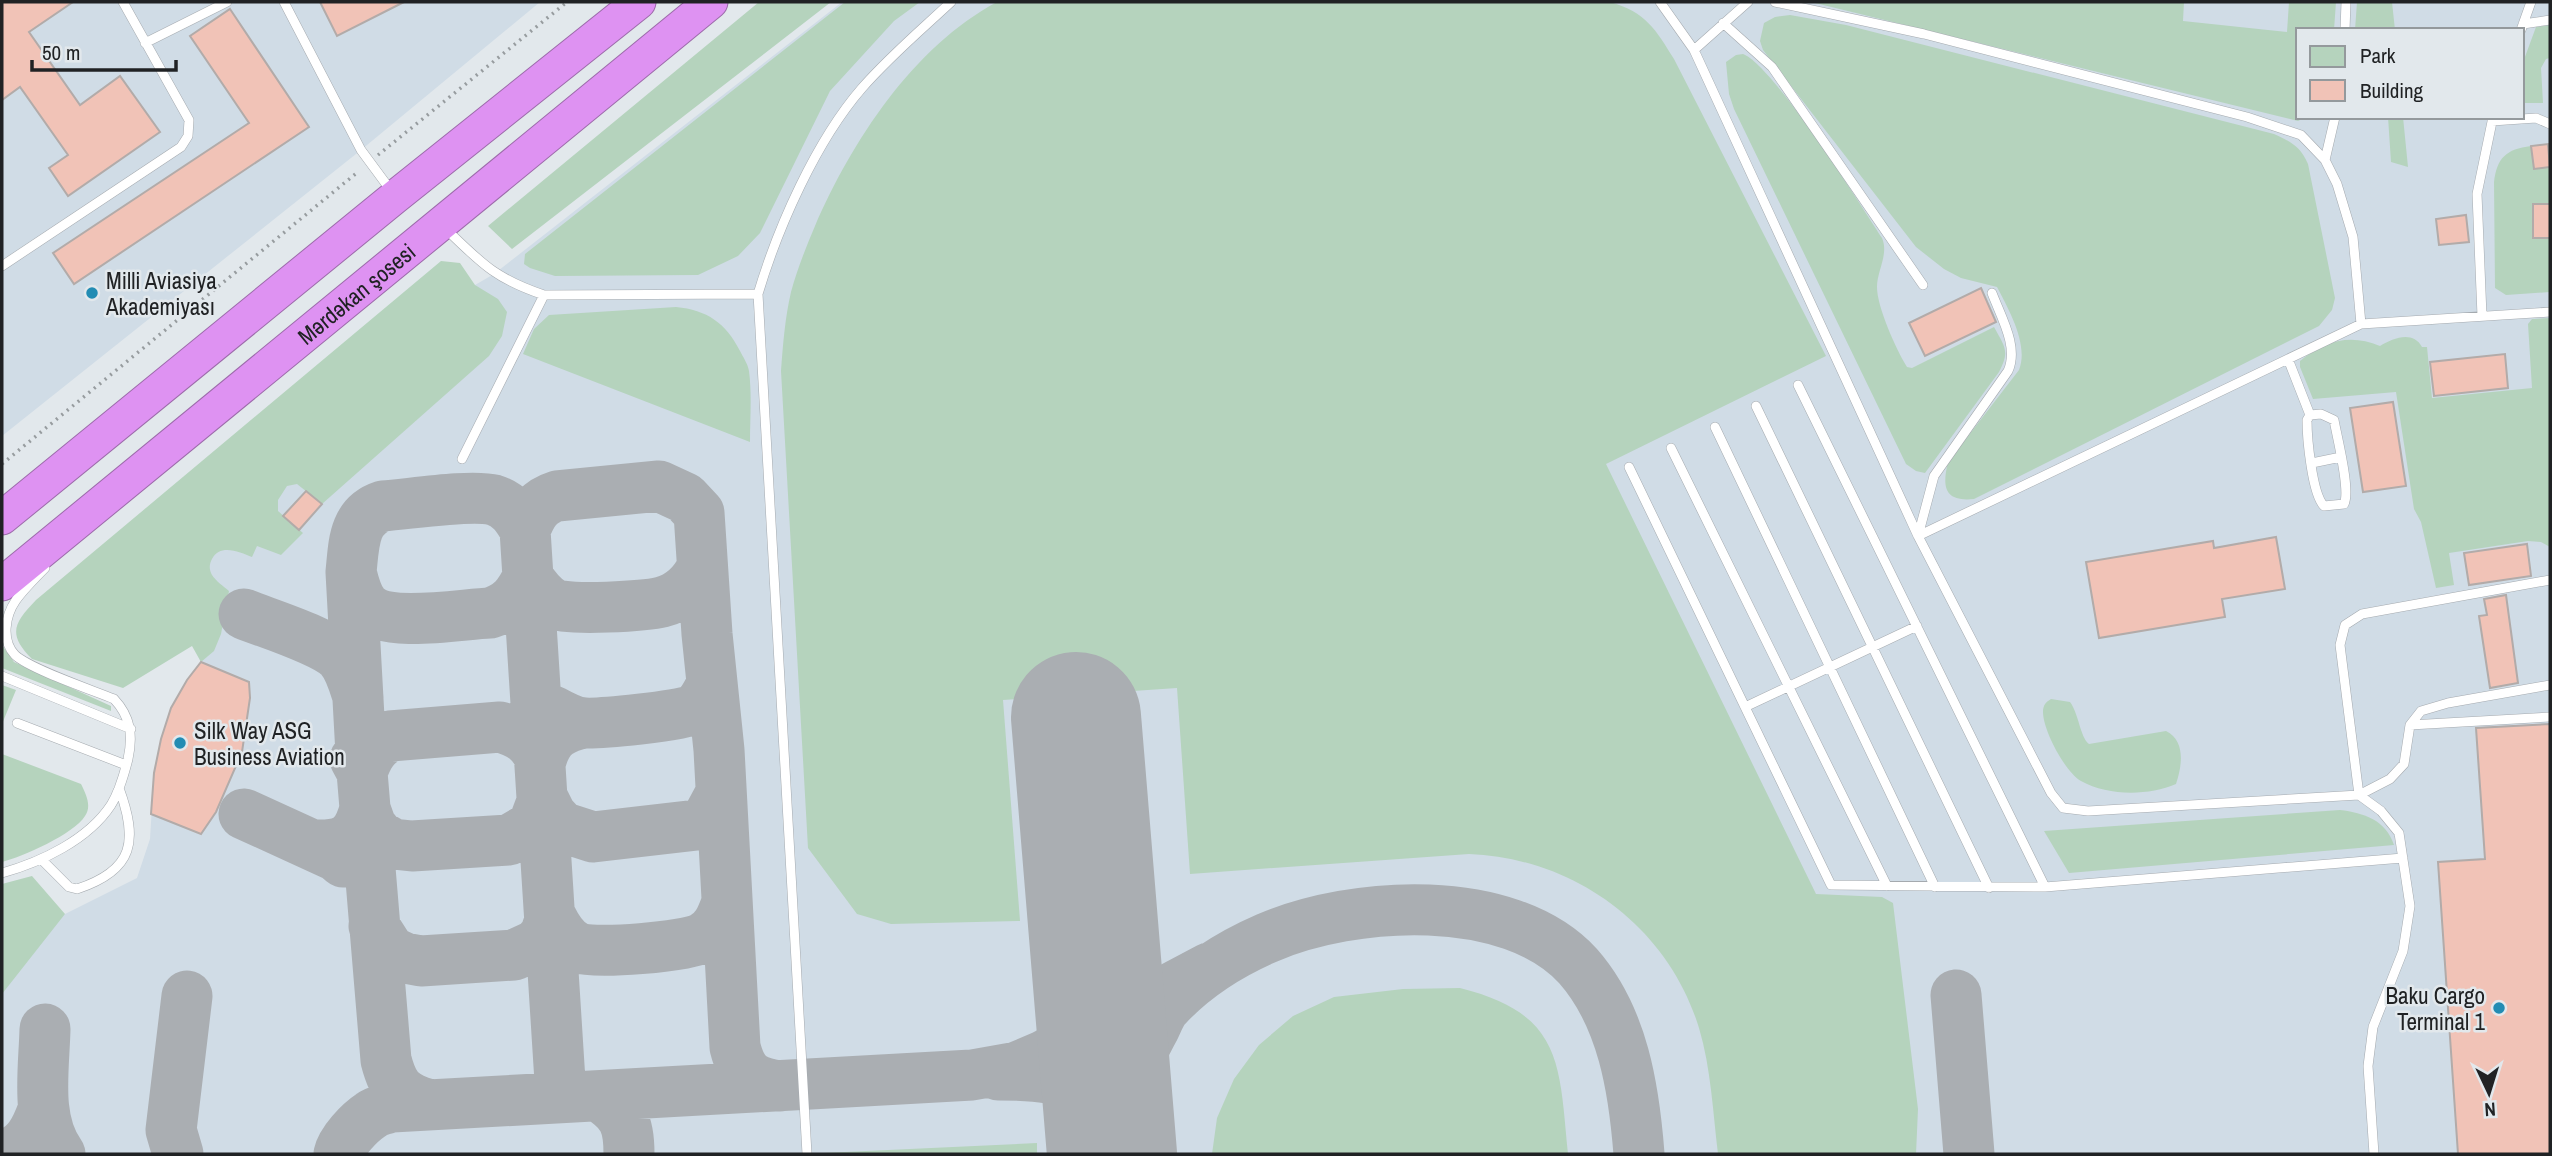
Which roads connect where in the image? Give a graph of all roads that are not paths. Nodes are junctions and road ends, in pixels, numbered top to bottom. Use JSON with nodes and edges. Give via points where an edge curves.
{"nodes":[{"id":1,"x":124,"y":2,"type":"edge"},
{"id":2,"x":227,"y":2,"type":"edge"},
{"id":3,"x":284,"y":2,"type":"edge"},
{"id":4,"x":639,"y":2,"type":"edge"},
{"id":5,"x":712,"y":2,"type":"edge"},
{"id":6,"x":951,"y":2,"type":"edge"},
{"id":7,"x":1660,"y":2,"type":"edge"},
{"id":8,"x":1748,"y":2,"type":"edge"},
{"id":9,"x":1775,"y":2,"type":"edge"},
{"id":10,"x":2346,"y":2,"type":"edge"},
{"id":11,"x":2531,"y":2,"type":"edge"},
{"id":12,"x":2550,"y":20,"type":"edge"},
{"id":13,"x":1723,"y":23,"type":"junction"},
{"id":14,"x":2522,"y":27,"type":"edge"},
{"id":15,"x":2344,"y":28,"type":"edge"},
{"id":16,"x":145,"y":43,"type":"junction"},
{"id":17,"x":1694,"y":50,"type":"junction"},
{"id":18,"x":2524,"y":118,"type":"edge"},
{"id":19,"x":2335,"y":119,"type":"edge"},
{"id":20,"x":2493,"y":119,"type":"edge"},
{"id":21,"x":2550,"y":124,"type":"edge"},
{"id":22,"x":2325,"y":160,"type":"junction"},
{"id":23,"x":396,"y":197,"type":"junction"},
{"id":24,"x":440,"y":223,"type":"junction"},
{"id":25,"x":2,"y":266,"type":"edge"},
{"id":26,"x":1923,"y":285,"type":"dead end"},
{"id":27,"x":1992,"y":293,"type":"dead end"},
{"id":28,"x":758,"y":294,"type":"junction"},
{"id":29,"x":544,"y":295,"type":"junction"},
{"id":30,"x":2550,"y":312,"type":"edge"},
{"id":31,"x":2482,"y":316,"type":"junction"},
{"id":32,"x":2361,"y":324,"type":"junction"},
{"id":33,"x":2288,"y":359,"type":"junction"},
{"id":34,"x":1798,"y":385,"type":"dead end"},
{"id":35,"x":1756,"y":406,"type":"dead end"},
{"id":36,"x":2310,"y":415,"type":"junction"},
{"id":37,"x":1716,"y":427,"type":"dead end"},
{"id":38,"x":1671,"y":448,"type":"dead end"},
{"id":39,"x":2341,"y":457,"type":"junction"},
{"id":40,"x":462,"y":459,"type":"dead end"},
{"id":41,"x":2312,"y":463,"type":"junction"},
{"id":42,"x":1629,"y":467,"type":"dead end"},
{"id":43,"x":122,"y":485,"type":"junction"},
{"id":44,"x":2,"y":518,"type":"edge"},
{"id":45,"x":1918,"y":536,"type":"junction"},
{"id":46,"x":69,"y":542,"type":"dead end"},
{"id":47,"x":51,"y":561,"type":"dead end"},
{"id":48,"x":2550,"y":580,"type":"edge"},
{"id":49,"x":2,"y":584,"type":"edge"},
{"id":50,"x":1917,"y":626,"type":"junction"},
{"id":51,"x":1872,"y":647,"type":"junction"},
{"id":52,"x":1830,"y":667,"type":"junction"},
{"id":53,"x":2,"y":676,"type":"edge"},
{"id":54,"x":2550,"y":685,"type":"edge"},
{"id":55,"x":1789,"y":687,"type":"junction"},
{"id":56,"x":1745,"y":707,"type":"junction"},
{"id":57,"x":2550,"y":717,"type":"edge"},
{"id":58,"x":17,"y":723,"type":"dead end"},
{"id":59,"x":2410,"y":725,"type":"junction"},
{"id":60,"x":131,"y":729,"type":"junction"},
{"id":61,"x":126,"y":765,"type":"junction"},
{"id":62,"x":119,"y":788,"type":"junction"},
{"id":63,"x":2359,"y":794,"type":"junction"},
{"id":64,"x":2403,"y":858,"type":"junction"},
{"id":65,"x":41,"y":859,"type":"junction"},
{"id":66,"x":2,"y":873,"type":"edge"},
{"id":67,"x":1887,"y":886,"type":"junction"},
{"id":68,"x":1935,"y":887,"type":"junction"},
{"id":69,"x":1989,"y":887,"type":"junction"},
{"id":70,"x":2045,"y":887,"type":"junction"},
{"id":71,"x":807,"y":1154,"type":"edge"},
{"id":72,"x":2374,"y":1154,"type":"edge"}],
"edges":[{"from":1,"to":16,"type":"lane"},
{"from":2,"to":16,"type":"lane"},
{"from":3,"to":23,"type":"lane","via":[[343,118]]},
{"from":4,"to":23,"type":"highway"},
{"from":5,"to":24,"type":"highway","name":"Mərdəkan şosesi"},
{"from":6,"to":28,"type":"lane","via":[[860,89],[816,154],[769,258]]},
{"from":7,"to":17,"type":"lane"},
{"from":8,"to":13,"type":"lane"},
{"from":9,"to":22,"type":"lane","via":[[1924,34],[2247,117],[2301,135]]},
{"from":10,"to":15,"type":"lane"},
{"from":11,"to":14,"type":"lane"},
{"from":12,"to":14,"type":"lane"},
{"from":13,"to":17,"type":"lane"},
{"from":13,"to":26,"type":"lane","via":[[1772,67]]},
{"from":16,"to":25,"type":"lane","via":[[189,120],[188,136],[181,147]]},
{"from":17,"to":45,"type":"lane"},
{"from":18,"to":21,"type":"lane"},
{"from":19,"to":22,"type":"lane"},
{"from":20,"to":31,"type":"lane","via":[[2477,194]]},
{"from":22,"to":32,"type":"lane","via":[[2353,237]]},
{"from":23,"to":44,"type":"highway"},
{"from":24,"to":29,"type":"lane","via":[[494,274]]},
{"from":24,"to":43,"type":"highway","name":"Mərdəkan şosesi"},
{"from":27,"to":45,"type":"lane","via":[[2013,360],[1934,476]]},
{"from":28,"to":29,"type":"lane"},
{"from":28,"to":71,"type":"lane"},
{"from":29,"to":40,"type":"lane"},
{"from":30,"to":31,"type":"lane"},
{"from":31,"to":32,"type":"lane"},
{"from":32,"to":33,"type":"lane"},
{"from":33,"to":36,"type":"lane"},
{"from":33,"to":45,"type":"lane"},
{"from":34,"to":50,"type":"lane"},
{"from":35,"to":51,"type":"lane"},
{"from":36,"to":39,"type":"lane","via":[[2334,420]]},
{"from":36,"to":41,"type":"lane","via":[[2307,430]]},
{"from":37,"to":52,"type":"lane"},
{"from":38,"to":55,"type":"lane"},
{"from":39,"to":41,"type":"lane"},
{"from":39,"to":41,"type":"lane","via":[[2347,498],[2336,506],[2323,506],[2319,501]]},
{"from":42,"to":56,"type":"lane"},
{"from":43,"to":46,"type":"lane"},
{"from":43,"to":49,"type":"highway","name":"Mərdəkan şosesi"},
{"from":45,"to":63,"type":"lane","via":[[2051,793],[2063,808],[2088,811]]},
{"from":47,"to":60,"type":"lane","via":[[8,614],[6,637],[11,650],[25,663],[114,699]]},
{"from":48,"to":63,"type":"lane","via":[[2361,614],[2346,625],[2340,645]]},
{"from":50,"to":51,"type":"lane"},
{"from":50,"to":70,"type":"lane"},
{"from":51,"to":52,"type":"lane"},
{"from":51,"to":69,"type":"lane"},
{"from":52,"to":55,"type":"lane"},
{"from":52,"to":68,"type":"lane"},
{"from":53,"to":60,"type":"lane"},
{"from":54,"to":59,"type":"lane","via":[[2448,703],[2421,711]]},
{"from":55,"to":56,"type":"lane"},
{"from":55,"to":67,"type":"lane"},
{"from":56,"to":67,"type":"lane","via":[[1831,885]]},
{"from":57,"to":59,"type":"lane"},
{"from":58,"to":61,"type":"lane"},
{"from":59,"to":63,"type":"lane","via":[[2404,764],[2390,779]]},
{"from":60,"to":61,"type":"lane"},
{"from":61,"to":62,"type":"lane"},
{"from":62,"to":65,"type":"lane","via":[[87,831]]},
{"from":62,"to":65,"type":"lane","via":[[130,837],[117,869],[77,889],[69,887]]},
{"from":63,"to":64,"type":"lane","via":[[2399,833]]},
{"from":64,"to":70,"type":"lane"},
{"from":64,"to":72,"type":"lane","via":[[2410,906],[2403,951],[2373,1027],[2368,1066]]},
{"from":65,"to":66,"type":"lane"},
{"from":67,"to":68,"type":"lane"},
{"from":68,"to":69,"type":"lane"},
{"from":69,"to":70,"type":"lane"}]}
